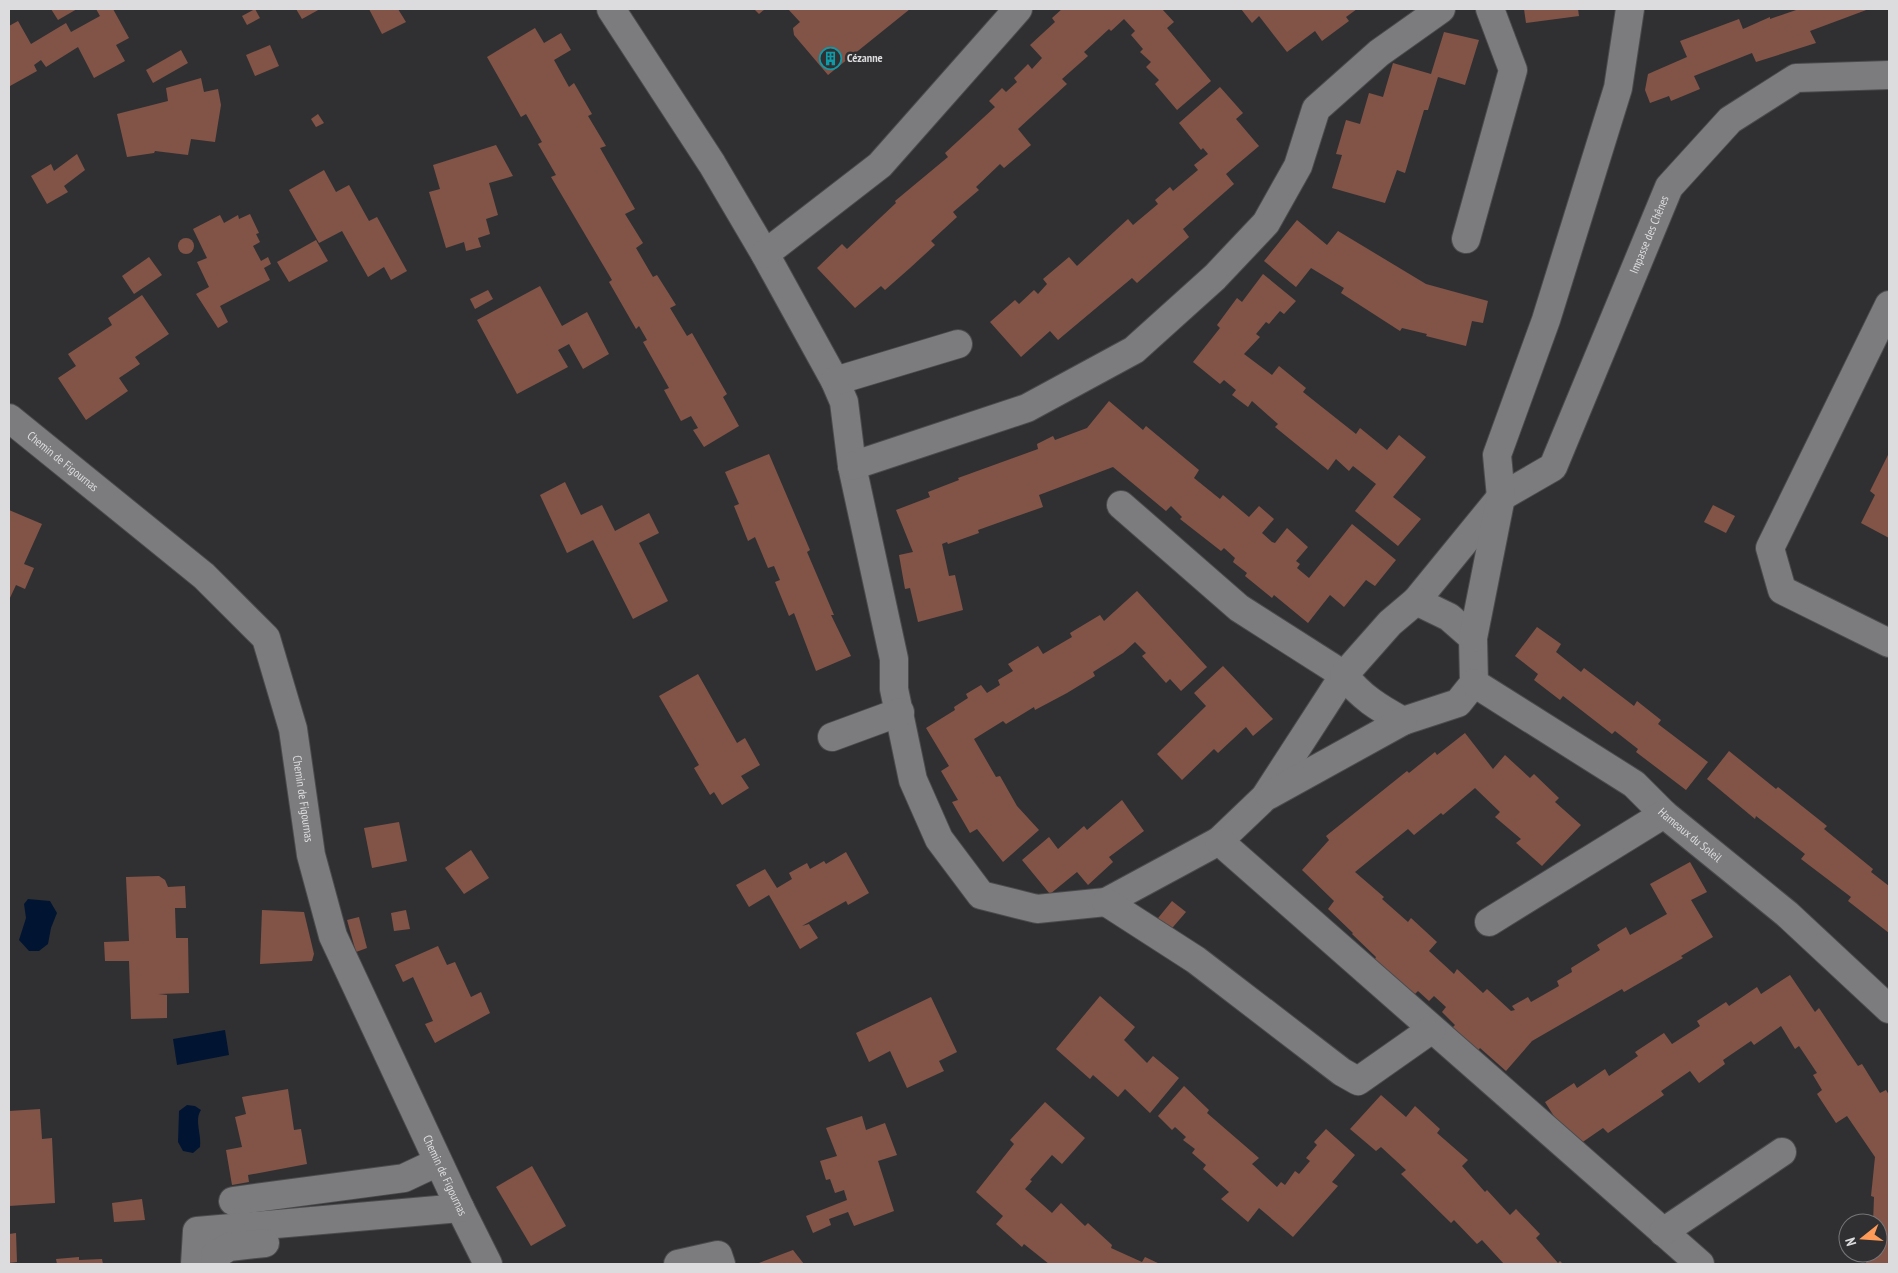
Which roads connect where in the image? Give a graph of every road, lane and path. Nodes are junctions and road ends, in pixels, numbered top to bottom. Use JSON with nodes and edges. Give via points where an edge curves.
{"nodes":[{"id":1,"x":611,"y":9,"type":"edge"},
{"id":2,"x":1018,"y":9,"type":"edge"},
{"id":3,"x":1441,"y":9,"type":"edge"},
{"id":4,"x":1490,"y":9,"type":"edge"},
{"id":5,"x":1630,"y":9,"type":"edge"},
{"id":6,"x":1889,"y":75,"type":"edge"},
{"id":7,"x":1466,"y":240,"type":"dead end"},
{"id":8,"x":765,"y":254,"type":"junction"},
{"id":9,"x":1889,"y":305,"type":"edge"},
{"id":10,"x":958,"y":344,"type":"dead end"},
{"id":11,"x":835,"y":381,"type":"junction"},
{"id":12,"x":9,"y":418,"type":"edge"},
{"id":13,"x":852,"y":466,"type":"junction"},
{"id":14,"x":1501,"y":496,"type":"junction"},
{"id":15,"x":1121,"y":506,"type":"dead end"},
{"id":16,"x":1416,"y":601,"type":"junction"},
{"id":17,"x":1474,"y":638,"type":"junction"},
{"id":18,"x":1889,"y":643,"type":"edge"},
{"id":19,"x":1344,"y":674,"type":"junction"},
{"id":20,"x":1474,"y":683,"type":"junction"},
{"id":21,"x":900,"y":712,"type":"junction"},
{"id":22,"x":1403,"y":721,"type":"junction"},
{"id":23,"x":832,"y":737,"type":"dead end"},
{"id":24,"x":1265,"y":797,"type":"junction"},
{"id":25,"x":1664,"y":814,"type":"junction"},
{"id":26,"x":1219,"y":841,"type":"junction"},
{"id":27,"x":1106,"y":902,"type":"junction"},
{"id":28,"x":1489,"y":922,"type":"dead end"},
{"id":29,"x":1889,"y":1009,"type":"edge"},
{"id":30,"x":1432,"y":1029,"type":"junction"},
{"id":31,"x":1782,"y":1152,"type":"dead end"},
{"id":32,"x":438,"y":1162,"type":"junction"},
{"id":33,"x":233,"y":1201,"type":"dead end"},
{"id":34,"x":464,"y":1216,"type":"junction"},
{"id":35,"x":1663,"y":1232,"type":"junction"},
{"id":36,"x":195,"y":1264,"type":"edge"},
{"id":37,"x":216,"y":1264,"type":"edge"},
{"id":38,"x":488,"y":1264,"type":"edge"},
{"id":39,"x":678,"y":1264,"type":"edge"},
{"id":40,"x":721,"y":1264,"type":"edge"},
{"id":41,"x":1700,"y":1264,"type":"edge"}],
"edges":[{"from":1,"to":8,"type":"street","via":[[712,164]]},
{"from":2,"to":8,"type":"street","via":[[880,165]]},
{"from":3,"to":13,"type":"street","via":[[1379,52],[1316,109],[1298,166],[1266,223],[1216,277],[1134,350],[1027,408]]},
{"from":4,"to":7,"type":"street","via":[[1513,70]]},
{"from":5,"to":14,"type":"street","via":[[1618,88],[1546,320],[1497,455]]},
{"from":6,"to":14,"type":"street","name":"Impasse des Chênes","via":[[1796,78],[1730,120],[1668,187],[1553,467]]},
{"from":8,"to":11,"type":"street"},
{"from":9,"to":18,"type":"street","via":[[1770,548],[1782,590]]},
{"from":10,"to":11,"type":"street"},
{"from":11,"to":13,"type":"street","via":[[844,402]]},
{"from":12,"to":32,"type":"street","name":"Chemin de Figournas","via":[[204,576],[266,638],[294,729],[311,855],[334,936]]},
{"from":13,"to":21,"type":"street","via":[[894,659],[894,689]]},
{"from":14,"to":16,"type":"street"},
{"from":14,"to":17,"type":"street"},
{"from":15,"to":19,"type":"street","via":[[1239,608]]},
{"from":16,"to":17,"type":"street","via":[[1449,617]]},
{"from":16,"to":19,"type":"street","via":[[1390,623]]},
{"from":17,"to":20,"type":"street"},
{"from":19,"to":22,"type":"street","via":[[1356,691],[1373,705]]},
{"from":19,"to":24,"type":"street"},
{"from":20,"to":22,"type":"street","via":[[1458,703]]},
{"from":20,"to":25,"type":"street","name":"Hameaux du Soleil","via":[[1634,784]]},
{"from":21,"to":23,"type":"street"},
{"from":21,"to":27,"type":"street","via":[[913,780],[939,839],[981,895],[1037,909]]},
{"from":22,"to":24,"type":"street"},
{"from":24,"to":26,"type":"street"},
{"from":25,"to":28,"type":"street"},
{"from":25,"to":29,"type":"street","name":"Hameaux du Soleil","via":[[1787,914]]},
{"from":26,"to":27,"type":"street"},
{"from":26,"to":30,"type":"street"},
{"from":27,"to":30,"type":"street","via":[[1196,960],[1342,1072],[1358,1080]]},
{"from":30,"to":35,"type":"street"},
{"from":31,"to":35,"type":"street"},
{"from":32,"to":33,"type":"street","via":[[404,1178]]},
{"from":32,"to":34,"type":"street","name":"Chemin de Figournas"},
{"from":34,"to":36,"type":"street","via":[[197,1231]]},
{"from":34,"to":37,"type":"street","via":[[229,1247],[215,1255]]},
{"from":34,"to":38,"type":"street","name":"Chemin de Figournas"},
{"from":35,"to":41,"type":"street"},
{"from":39,"to":40,"type":"street","via":[[718,1255]]}]}
